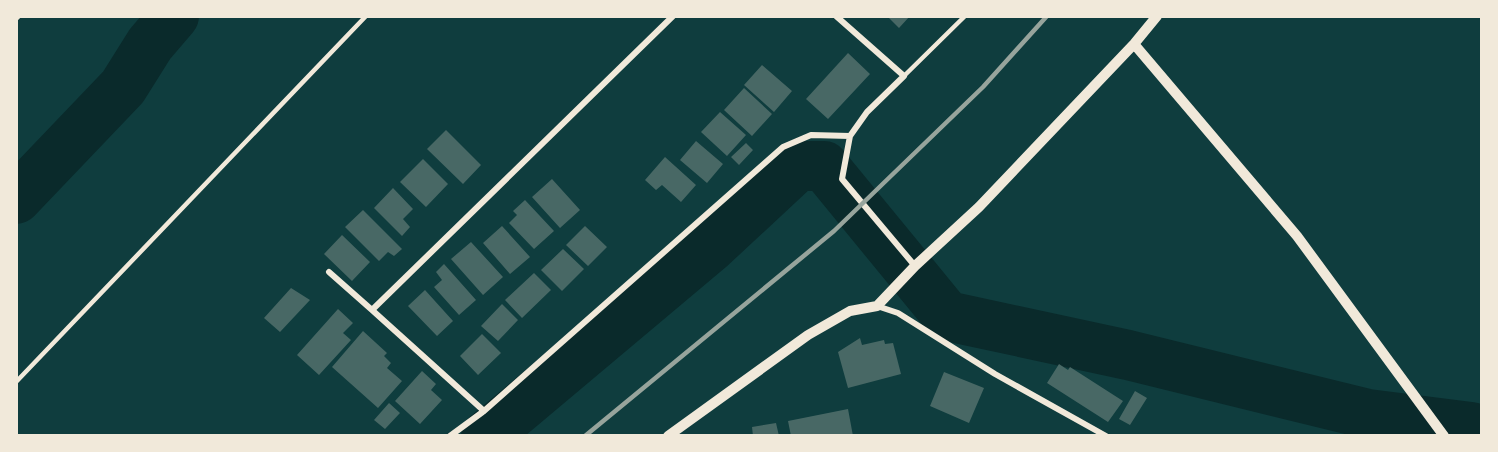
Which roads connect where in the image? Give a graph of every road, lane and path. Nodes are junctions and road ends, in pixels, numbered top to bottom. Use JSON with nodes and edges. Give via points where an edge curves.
{"nodes":[{"id":1,"x":366,"y":16,"type":"edge"},
{"id":2,"x":673,"y":16,"type":"edge"},
{"id":3,"x":836,"y":16,"type":"edge"},
{"id":4,"x":965,"y":16,"type":"edge"},
{"id":5,"x":1157,"y":16,"type":"edge"},
{"id":6,"x":1134,"y":44,"type":"junction"},
{"id":7,"x":904,"y":76,"type":"junction"},
{"id":8,"x":850,"y":136,"type":"junction"},
{"id":9,"x":915,"y":266,"type":"junction"},
{"id":10,"x":330,"y":272,"type":"dead end"},
{"id":11,"x":878,"y":306,"type":"junction"},
{"id":12,"x":372,"y":310,"type":"junction"},
{"id":13,"x":16,"y":382,"type":"edge"},
{"id":14,"x":484,"y":411,"type":"junction"},
{"id":15,"x":450,"y":435,"type":"edge"},
{"id":16,"x":668,"y":435,"type":"edge"},
{"id":17,"x":1106,"y":435,"type":"edge"},
{"id":18,"x":1444,"y":435,"type":"edge"}],
"edges":[{"from":1,"to":13,"type":"lane"},
{"from":2,"to":12,"type":"street"},
{"from":3,"to":7,"type":"street"},
{"from":4,"to":7,"type":"lane"},
{"from":5,"to":6,"type":"street"},
{"from":6,"to":9,"type":"street","via":[[979,207]]},
{"from":6,"to":18,"type":"street","via":[[1296,236]]},
{"from":7,"to":8,"type":"street","via":[[867,112]]},
{"from":8,"to":9,"type":"street","via":[[842,179]]},
{"from":8,"to":14,"type":"street","via":[[811,135],[783,147]]},
{"from":9,"to":11,"type":"street"},
{"from":10,"to":12,"type":"street"},
{"from":11,"to":16,"type":"street","via":[[850,311],[808,335]]},
{"from":11,"to":17,"type":"street","via":[[898,313],[995,374]]},
{"from":12,"to":14,"type":"street"},
{"from":14,"to":15,"type":"street"}]}
